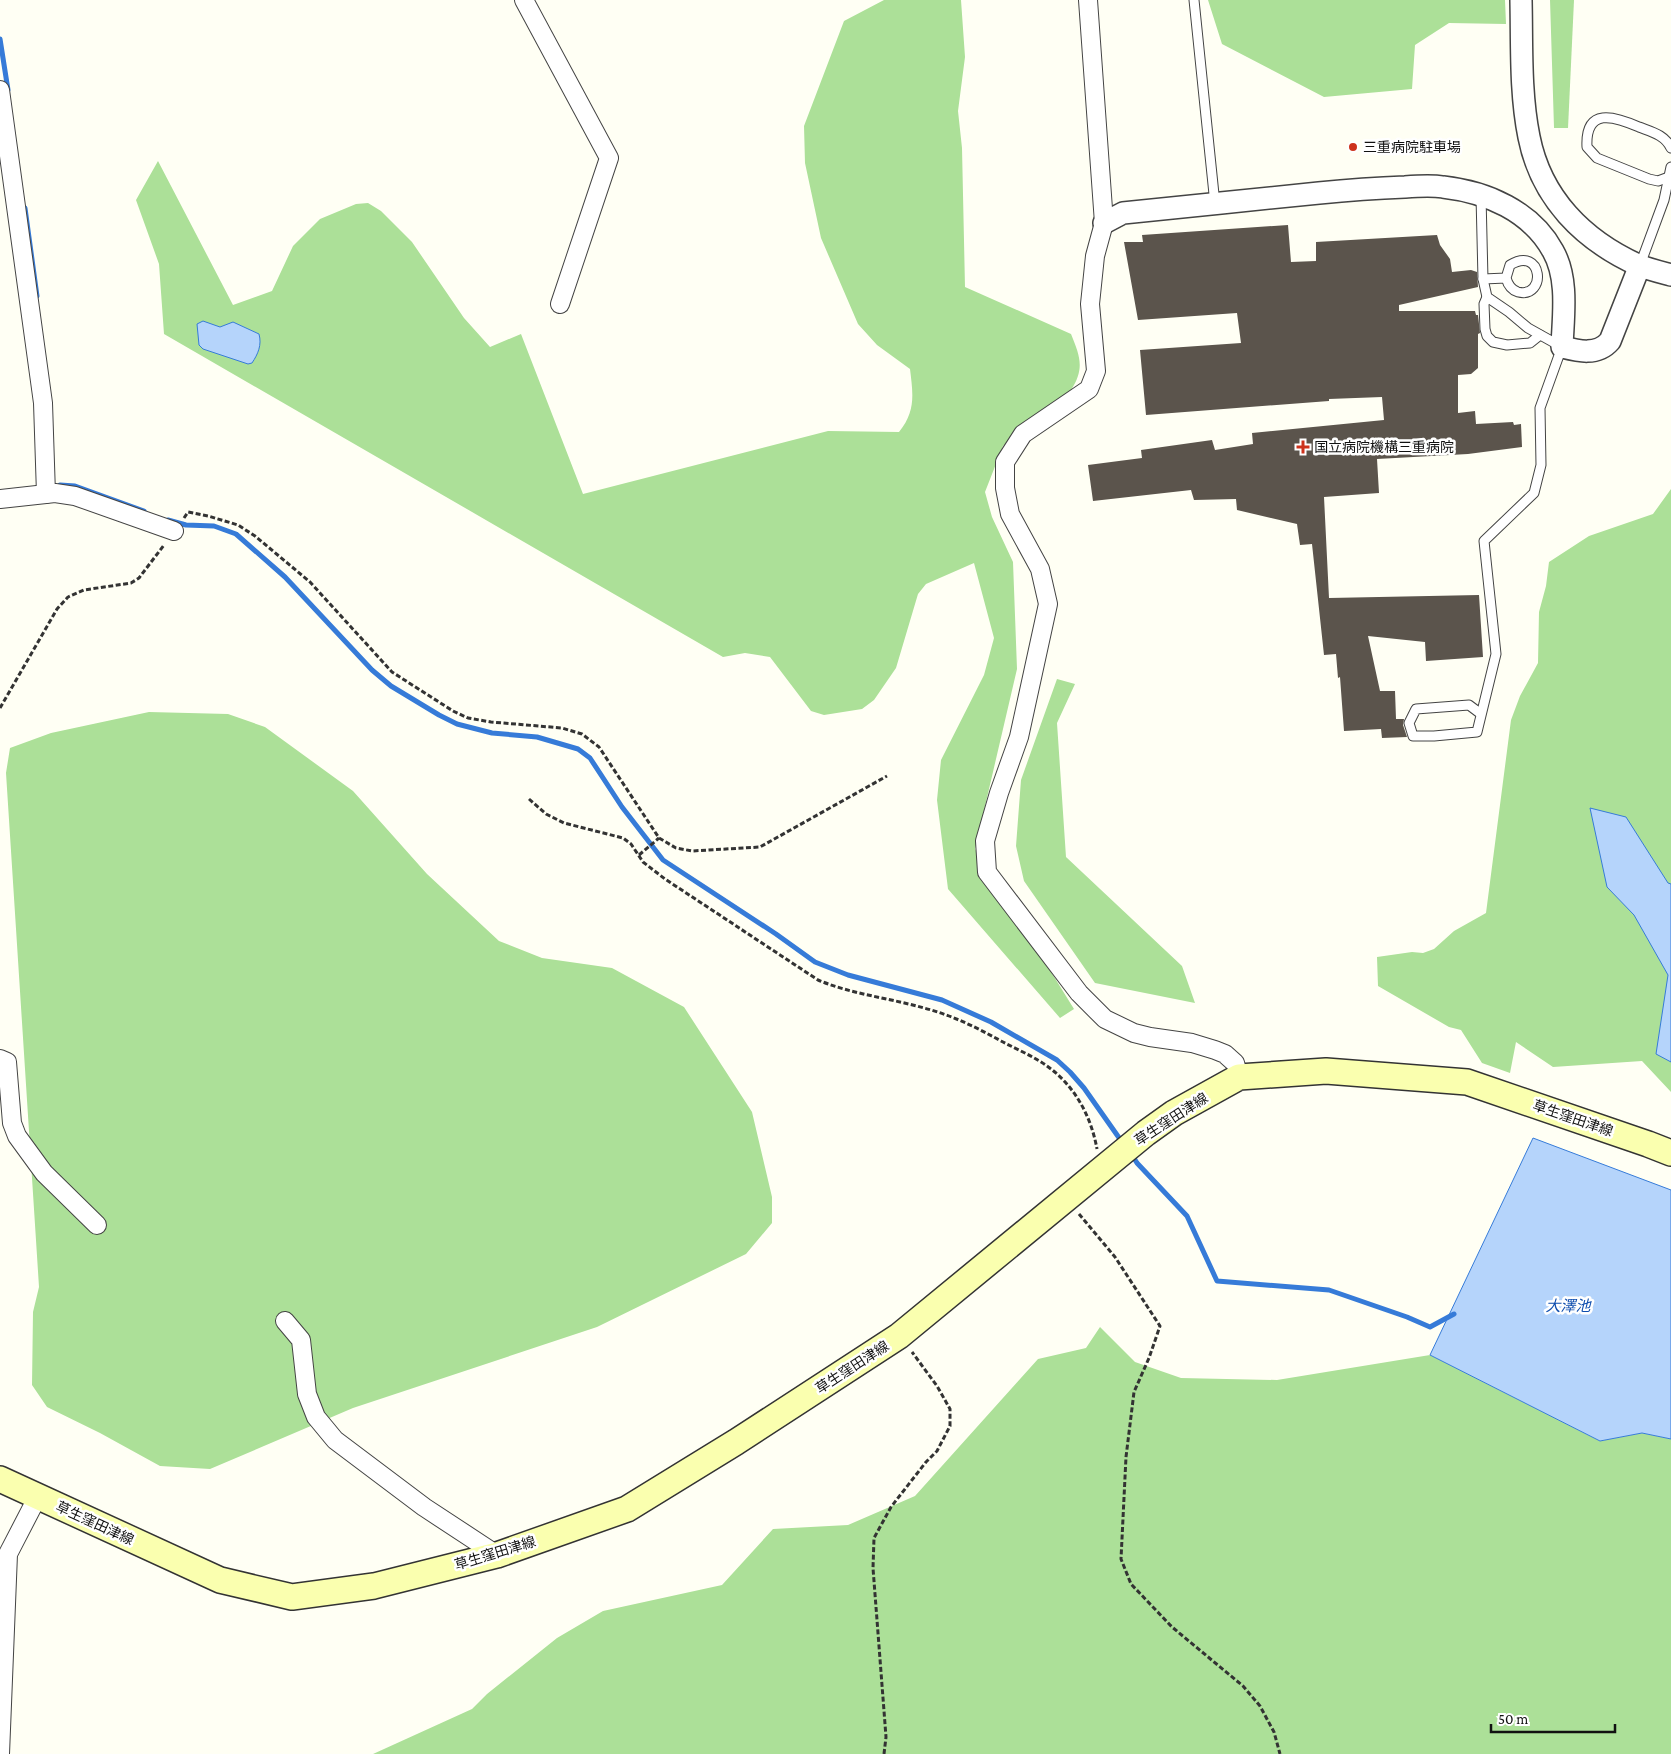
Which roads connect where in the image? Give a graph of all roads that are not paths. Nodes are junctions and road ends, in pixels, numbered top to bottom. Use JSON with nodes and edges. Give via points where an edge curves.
{"nodes":[{"id":1,"x":524,"y":0,"type":"edge"},
{"id":2,"x":1088,"y":0,"type":"edge"},
{"id":3,"x":1194,"y":0,"type":"edge"},
{"id":4,"x":1521,"y":0,"type":"edge"},
{"id":5,"x":0,"y":90,"type":"edge"},
{"id":6,"x":1671,"y":148,"type":"edge"},
{"id":7,"x":1671,"y":167,"type":"edge"},
{"id":8,"x":1669,"y":177,"type":"junction"},
{"id":9,"x":1481,"y":195,"type":"junction"},
{"id":10,"x":1215,"y":204,"type":"junction"},
{"id":11,"x":1104,"y":223,"type":"junction"},
{"id":12,"x":1640,"y":266,"type":"junction"},
{"id":13,"x":1671,"y":275,"type":"edge"},
{"id":14,"x":1506,"y":278,"type":"dead end"},
{"id":15,"x":1483,"y":279,"type":"junction"},
{"id":16,"x":1487,"y":297,"type":"junction"},
{"id":17,"x":560,"y":304,"type":"dead end"},
{"id":18,"x":1540,"y":335,"type":"junction"},
{"id":19,"x":1562,"y":348,"type":"junction"},
{"id":20,"x":46,"y":494,"type":"junction"},
{"id":21,"x":0,"y":499,"type":"edge"},
{"id":22,"x":174,"y":531,"type":"road end"},
{"id":23,"x":1481,"y":714,"type":"junction"},
{"id":24,"x":0,"y":1059,"type":"edge"},
{"id":25,"x":1239,"y":1077,"type":"junction"},
{"id":26,"x":1671,"y":1153,"type":"edge"},
{"id":27,"x":97,"y":1225,"type":"dead end"},
{"id":28,"x":285,"y":1321,"type":"dead end"},
{"id":29,"x":0,"y":1479,"type":"edge"},
{"id":30,"x":38,"y":1496,"type":"junction"},
{"id":31,"x":497,"y":1555,"type":"junction"},
{"id":32,"x":0,"y":1754,"type":"edge"}],
"edges":[{"from":1,"to":17,"type":"street","via":[[609,158]]},
{"from":2,"to":11,"type":"street"},
{"from":3,"to":10,"type":"lane"},
{"from":4,"to":12,"type":"street","via":[[1525,108],[1535,160],[1565,214],[1595,239]]},
{"from":5,"to":20,"type":"street","via":[[43,403]]},
{"from":6,"to":8,"type":"lane","via":[[1661,136],[1620,118],[1602,118],[1588,129],[1587,147],[1596,158],[1649,179],[1658,181]]},
{"from":7,"to":8,"type":"lane"},
{"from":8,"to":12,"type":"lane"},
{"from":9,"to":10,"type":"street","via":[[1443,186],[1382,187]]},
{"from":9,"to":15,"type":"lane"},
{"from":9,"to":19,"type":"street","via":[[1526,217],[1537,226],[1554,252],[1562,278]]},
{"from":10,"to":11,"type":"street","via":[[1123,213]]},
{"from":11,"to":25,"type":"street","via":[[1095,256],[1090,304],[1096,371],[1089,389],[1023,434],[1004,462],[1010,514],[1040,569],[1048,604],[1019,737],[985,840],[987,872],[1078,993],[1105,1019],[1134,1033],[1192,1043],[1225,1054],[1235,1064]]},
{"from":12,"to":13,"type":"street"},
{"from":12,"to":19,"type":"street","via":[[1606,346],[1583,352]]},
{"from":14,"to":15,"type":"lane"},
{"from":15,"to":16,"type":"lane"},
{"from":16,"to":18,"type":"lane"},
{"from":16,"to":18,"type":"lane","via":[[1484,329],[1493,342],[1507,345],[1530,343]]},
{"from":18,"to":19,"type":"lane"},
{"from":19,"to":23,"type":"lane","via":[[1540,408],[1541,465],[1534,492],[1484,540],[1496,654]]},
{"from":20,"to":21,"type":"street"},
{"from":20,"to":22,"type":"street","via":[[75,496]]},
{"from":23,"to":23,"type":"lane","via":[[1469,705],[1416,709],[1409,723],[1413,736],[1477,732]]},
{"from":24,"to":27,"type":"street","via":[[8,1062],[12,1123],[18,1136],[44,1173]]},
{"from":25,"to":26,"type":"main road","name":"草生窪田津線","via":[[1326,1071],[1467,1082]]},
{"from":25,"to":31,"type":"main road","name":"草生窪田津線","via":[[1174,1113],[1120,1153],[899,1336],[736,1442],[627,1509]]},
{"from":28,"to":31,"type":"street","via":[[300,1340],[307,1394],[316,1417],[335,1440],[424,1507]]},
{"from":29,"to":30,"type":"main road","name":"草生窪田津線"},
{"from":30,"to":31,"type":"main road","name":"草生窪田津線","via":[[220,1580],[292,1597],[374,1586]]},
{"from":30,"to":32,"type":"street","via":[[8,1554]]}]}
